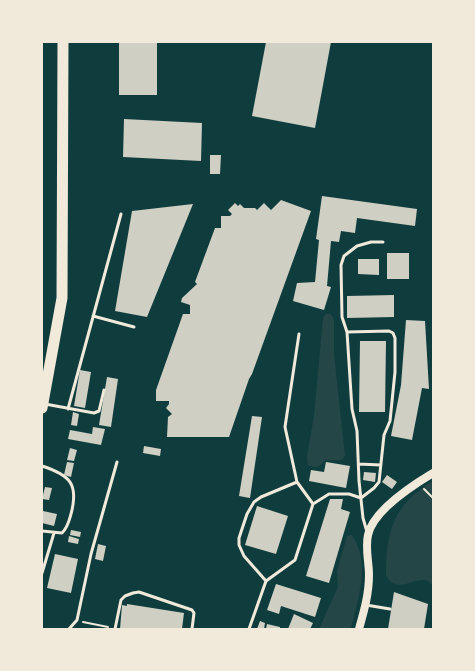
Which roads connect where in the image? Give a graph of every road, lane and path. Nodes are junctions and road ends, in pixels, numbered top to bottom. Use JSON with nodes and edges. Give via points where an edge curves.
{"nodes":[{"id":1,"x":63,"y":42,"type":"edge"},
{"id":2,"x":121,"y":214,"type":"dead end"},
{"id":3,"x":383,"y":242,"type":"dead end"},
{"id":4,"x":93,"y":316,"type":"junction"},
{"id":5,"x":134,"y":326,"type":"dead end"},
{"id":6,"x":347,"y":332,"type":"junction"},
{"id":7,"x":299,"y":334,"type":"dead end"},
{"id":8,"x":104,"y":390,"type":"dead end"},
{"id":9,"x":42,"y":406,"type":"edge"},
{"id":10,"x":68,"y":409,"type":"junction"},
{"id":11,"x":117,"y":462,"type":"dead end"},
{"id":12,"x":359,"y":464,"type":"junction"},
{"id":13,"x":381,"y":465,"type":"junction"},
{"id":14,"x":42,"y":466,"type":"edge"},
{"id":15,"x":433,"y":473,"type":"edge"},
{"id":16,"x":297,"y":482,"type":"junction"},
{"id":17,"x":361,"y":498,"type":"junction"},
{"id":18,"x":313,"y":504,"type":"junction"},
{"id":19,"x":42,"y":531,"type":"edge"},
{"id":20,"x":54,"y":533,"type":"junction"},
{"id":21,"x":368,"y":534,"type":"junction"},
{"id":22,"x":42,"y":572,"type":"edge"},
{"id":23,"x":266,"y":581,"type":"junction"},
{"id":24,"x":366,"y":605,"type":"junction"},
{"id":25,"x":390,"y":609,"type":"dead end"},
{"id":26,"x":76,"y":620,"type":"junction"},
{"id":27,"x":99,"y":626,"type":"dead end"},
{"id":28,"x":69,"y":629,"type":"edge"},
{"id":29,"x":115,"y":629,"type":"edge"},
{"id":30,"x":192,"y":629,"type":"edge"},
{"id":31,"x":249,"y":629,"type":"edge"},
{"id":32,"x":359,"y":629,"type":"edge"}],
"edges":[{"from":1,"to":9,"type":"highway","via":[[62,298]]},
{"from":2,"to":4,"type":"lane"},
{"from":3,"to":6,"type":"lane","via":[[357,246],[342,260],[342,317]]},
{"from":4,"to":5,"type":"lane"},
{"from":4,"to":10,"type":"lane"},
{"from":6,"to":12,"type":"lane"},
{"from":6,"to":13,"type":"lane","via":[[389,331],[395,338],[395,372],[390,421],[384,435]]},
{"from":7,"to":16,"type":"lane","via":[[285,426]]},
{"from":8,"to":10,"type":"lane","via":[[98,412]]},
{"from":9,"to":10,"type":"lane"},
{"from":11,"to":26,"type":"lane","via":[[91,554]]},
{"from":12,"to":13,"type":"lane"},
{"from":12,"to":17,"type":"lane"},
{"from":13,"to":17,"type":"lane","via":[[378,484]]},
{"from":14,"to":20,"type":"lane","via":[[61,474],[75,493],[67,529],[62,533]]},
{"from":15,"to":21,"type":"main road","via":[[407,488],[391,502]]},
{"from":16,"to":18,"type":"lane"},
{"from":16,"to":23,"type":"lane","via":[[254,502],[239,538],[244,556]]},
{"from":17,"to":18,"type":"lane","via":[[349,494],[329,494]]},
{"from":17,"to":21,"type":"lane"},
{"from":18,"to":23,"type":"lane","via":[[294,560]]},
{"from":19,"to":20,"type":"lane"},
{"from":20,"to":22,"type":"lane"},
{"from":21,"to":24,"type":"main road","via":[[369,592]]},
{"from":23,"to":31,"type":"lane"},
{"from":24,"to":25,"type":"lane"},
{"from":24,"to":32,"type":"main road"},
{"from":26,"to":27,"type":"path"},
{"from":26,"to":28,"type":"lane"},
{"from":29,"to":30,"type":"lane","via":[[121,600],[125,596],[139,592],[192,610]]}]}
